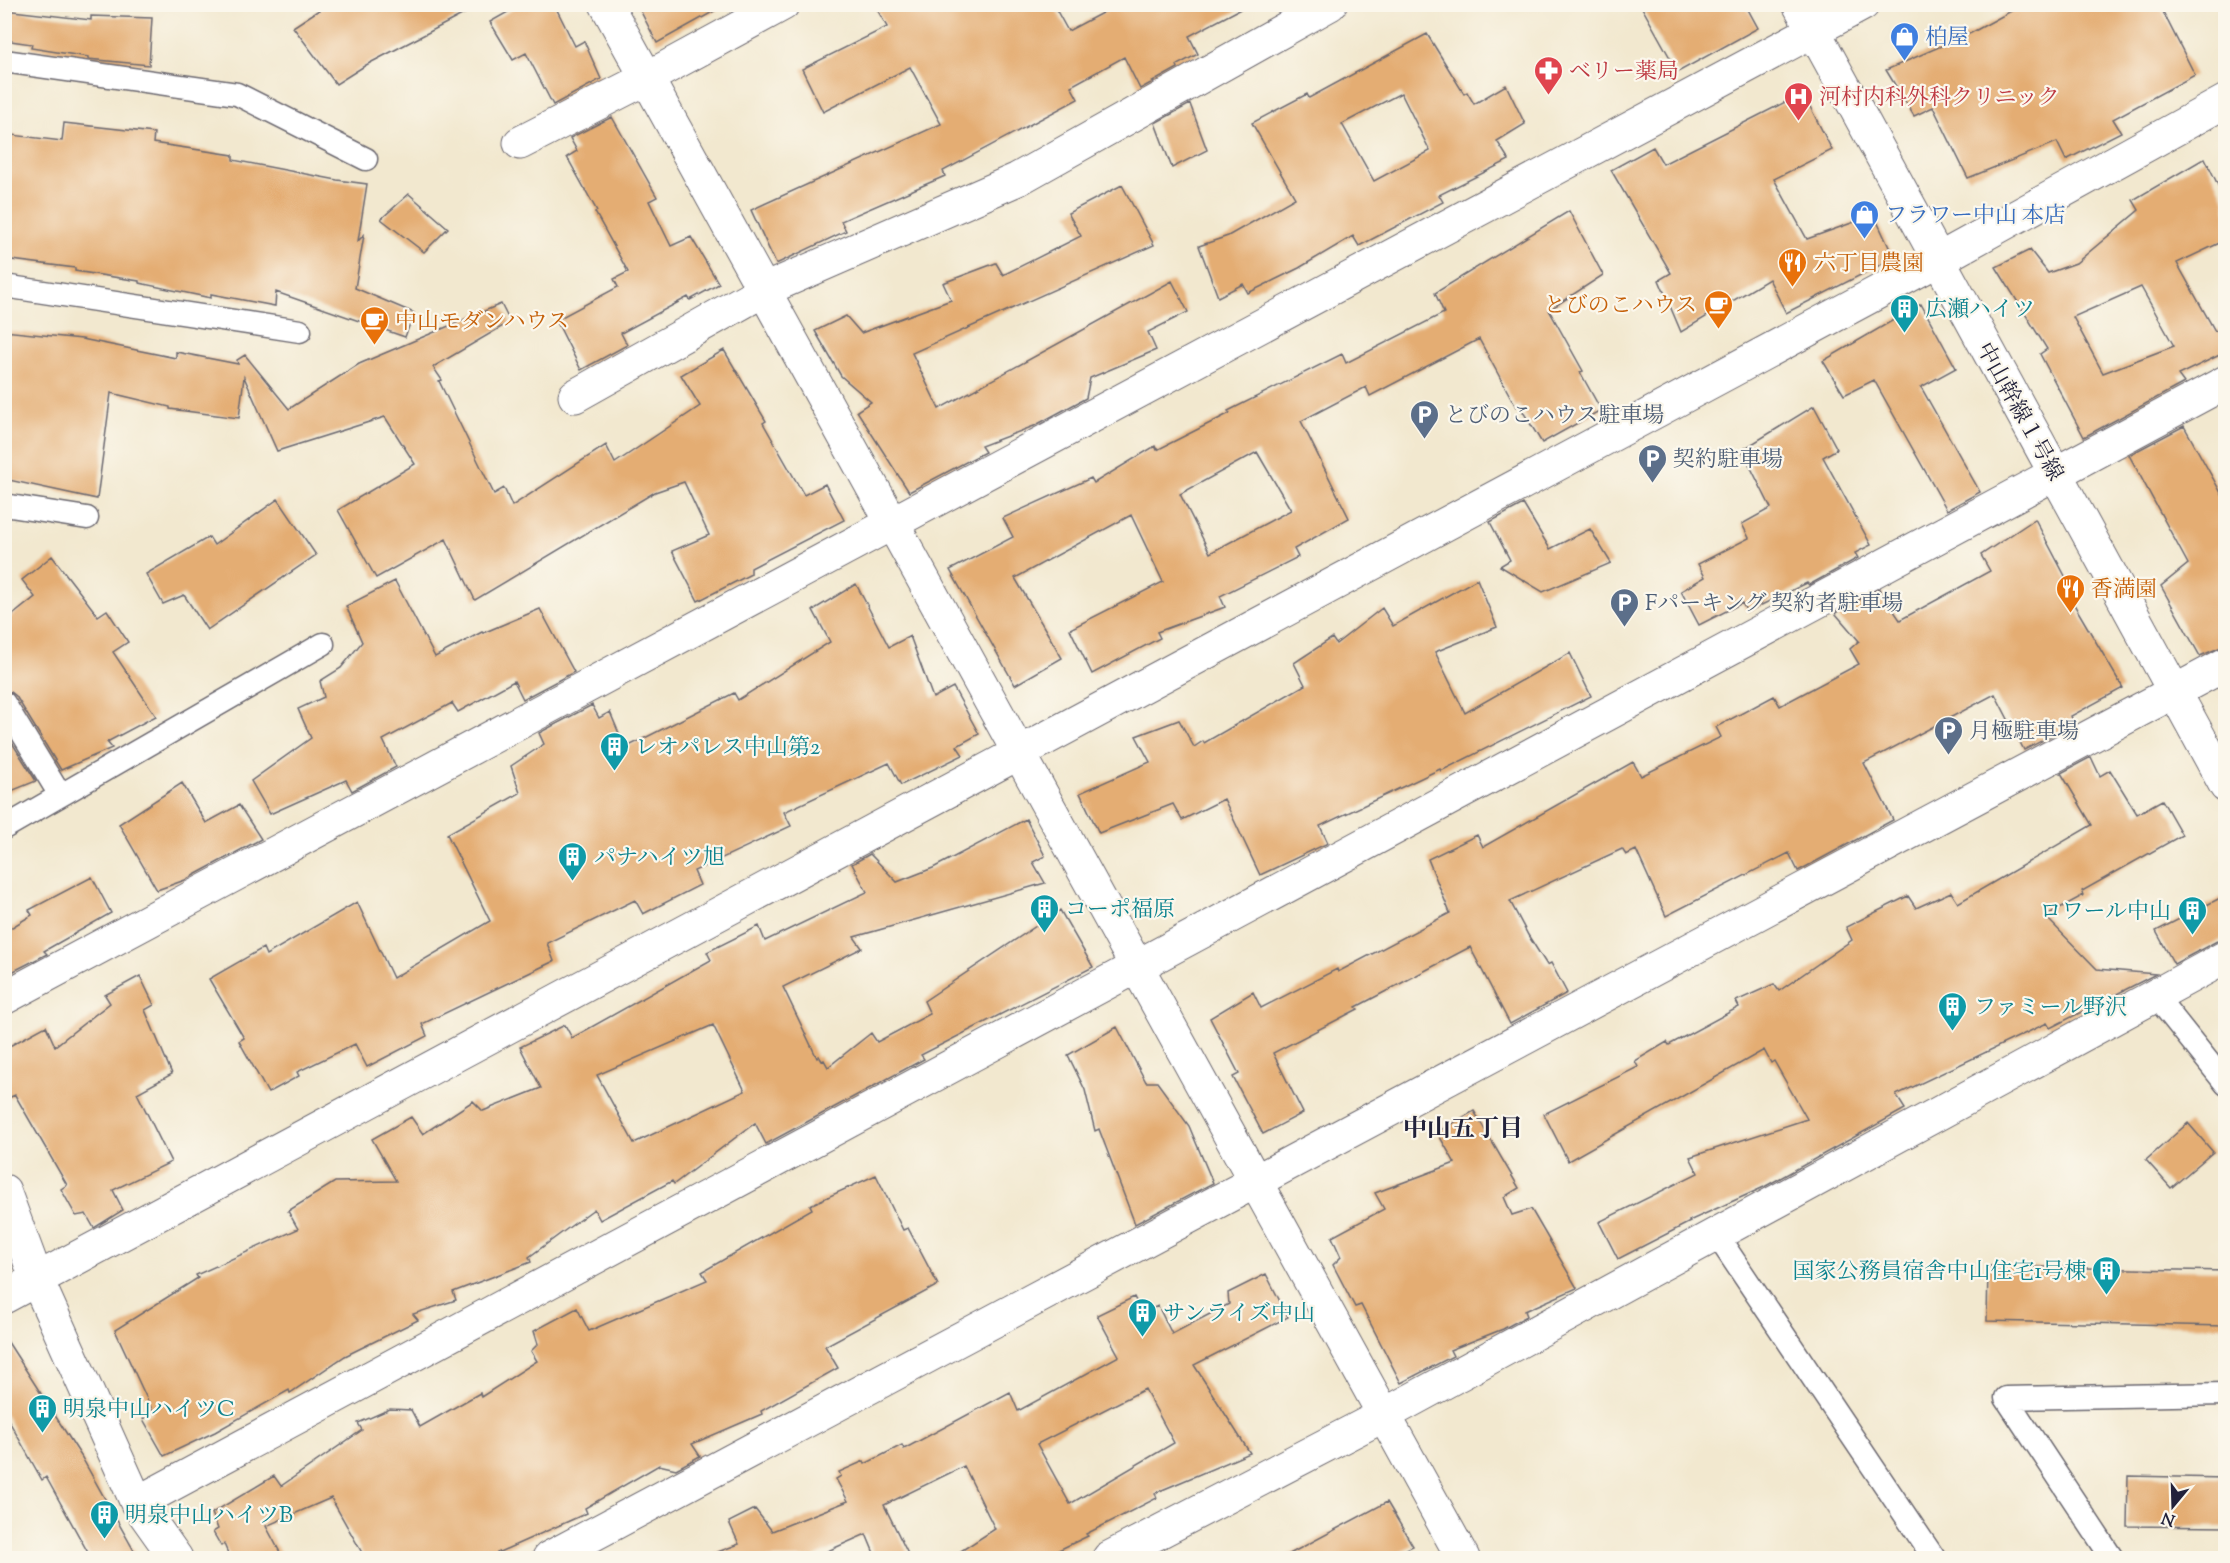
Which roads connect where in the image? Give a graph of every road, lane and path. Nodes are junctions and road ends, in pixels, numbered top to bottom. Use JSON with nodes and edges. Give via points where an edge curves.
{"nodes":[{"id":1,"x":606,"y":4,"type":"edge"},
{"id":2,"x":783,"y":4,"type":"edge"},
{"id":3,"x":1330,"y":4,"type":"edge"},
{"id":4,"x":1863,"y":4,"type":"edge"},
{"id":5,"x":1806,"y":18,"type":"edge"},
{"id":6,"x":4,"y":61,"type":"edge"},
{"id":7,"x":647,"y":78,"type":"junction"},
{"id":8,"x":2226,"y":101,"type":"edge"},
{"id":9,"x":520,"y":143,"type":"dead end"},
{"id":10,"x":366,"y":159,"type":"dead end"},
{"id":11,"x":1938,"y":260,"type":"junction"},
{"id":12,"x":4,"y":286,"type":"edge"},
{"id":13,"x":764,"y":290,"type":"junction"},
{"id":14,"x":300,"y":332,"type":"dead end"},
{"id":15,"x":2226,"y":382,"type":"edge"},
{"id":16,"x":575,"y":396,"type":"dead end"},
{"id":17,"x":2055,"y":473,"type":"junction"},
{"id":18,"x":4,"y":505,"type":"edge"},
{"id":19,"x":87,"y":518,"type":"dead end"},
{"id":20,"x":892,"y":524,"type":"junction"},
{"id":21,"x":323,"y":644,"type":"dead end"},
{"id":22,"x":2226,"y":664,"type":"edge"},
{"id":23,"x":2174,"y":691,"type":"junction"},
{"id":24,"x":4,"y":703,"type":"edge"},
{"id":25,"x":1018,"y":753,"type":"junction"},
{"id":26,"x":2226,"y":786,"type":"edge"},
{"id":27,"x":60,"y":795,"type":"junction"},
{"id":28,"x":4,"y":828,"type":"edge"},
{"id":29,"x":2226,"y":957,"type":"edge"},
{"id":30,"x":1137,"y":966,"type":"junction"},
{"id":31,"x":2155,"y":995,"type":"junction"},
{"id":32,"x":4,"y":998,"type":"edge"},
{"id":33,"x":2226,"y":1084,"type":"edge"},
{"id":34,"x":1255,"y":1181,"type":"junction"},
{"id":35,"x":4,"y":1191,"type":"edge"},
{"id":36,"x":1716,"y":1234,"type":"junction"},
{"id":37,"x":37,"y":1280,"type":"junction"},
{"id":38,"x":4,"y":1297,"type":"edge"},
{"id":39,"x":2226,"y":1394,"type":"edge"},
{"id":40,"x":1384,"y":1415,"type":"junction"},
{"id":41,"x":138,"y":1503,"type":"junction"},
{"id":42,"x":176,"y":1558,"type":"edge"},
{"id":43,"x":549,"y":1558,"type":"edge"},
{"id":44,"x":1109,"y":1558,"type":"edge"},
{"id":45,"x":1463,"y":1558,"type":"edge"},
{"id":46,"x":1934,"y":1558,"type":"edge"},
{"id":47,"x":2112,"y":1558,"type":"edge"}],
"edges":[{"from":1,"to":7,"type":"street"},
{"from":2,"to":7,"type":"street"},
{"from":3,"to":13,"type":"street","via":[[1018,179]]},
{"from":4,"to":5,"type":"street"},
{"from":5,"to":11,"type":"street","name":"中山幹線１号線"},
{"from":5,"to":20,"type":"street"},
{"from":6,"to":10,"type":"lane","via":[[237,94]]},
{"from":7,"to":9,"type":"street"},
{"from":7,"to":13,"type":"street"},
{"from":8,"to":11,"type":"street"},
{"from":11,"to":17,"type":"street","name":"中山幹線１号線"},
{"from":11,"to":25,"type":"street"},
{"from":12,"to":14,"type":"lane"},
{"from":13,"to":16,"type":"street"},
{"from":13,"to":20,"type":"street"},
{"from":15,"to":17,"type":"street"},
{"from":17,"to":23,"type":"street","name":"中山幹線１号線"},
{"from":17,"to":30,"type":"street"},
{"from":18,"to":19,"type":"lane"},
{"from":20,"to":25,"type":"street"},
{"from":20,"to":32,"type":"street"},
{"from":21,"to":27,"type":"lane"},
{"from":22,"to":23,"type":"street"},
{"from":23,"to":26,"type":"street","name":"中山幹線１号線"},
{"from":23,"to":34,"type":"street"},
{"from":24,"to":27,"type":"lane"},
{"from":25,"to":30,"type":"street"},
{"from":25,"to":37,"type":"street"},
{"from":27,"to":28,"type":"lane"},
{"from":29,"to":31,"type":"street"},
{"from":30,"to":34,"type":"street"},
{"from":30,"to":41,"type":"street"},
{"from":31,"to":33,"type":"lane"},
{"from":31,"to":36,"type":"street"},
{"from":34,"to":40,"type":"street"},
{"from":34,"to":43,"type":"street"},
{"from":35,"to":37,"type":"street"},
{"from":36,"to":40,"type":"street"},
{"from":36,"to":46,"type":"lane"},
{"from":37,"to":38,"type":"street"},
{"from":37,"to":41,"type":"street"},
{"from":39,"to":47,"type":"lane","via":[[2006,1398]]},
{"from":40,"to":44,"type":"street"},
{"from":40,"to":45,"type":"street"},
{"from":41,"to":42,"type":"street"}]}
